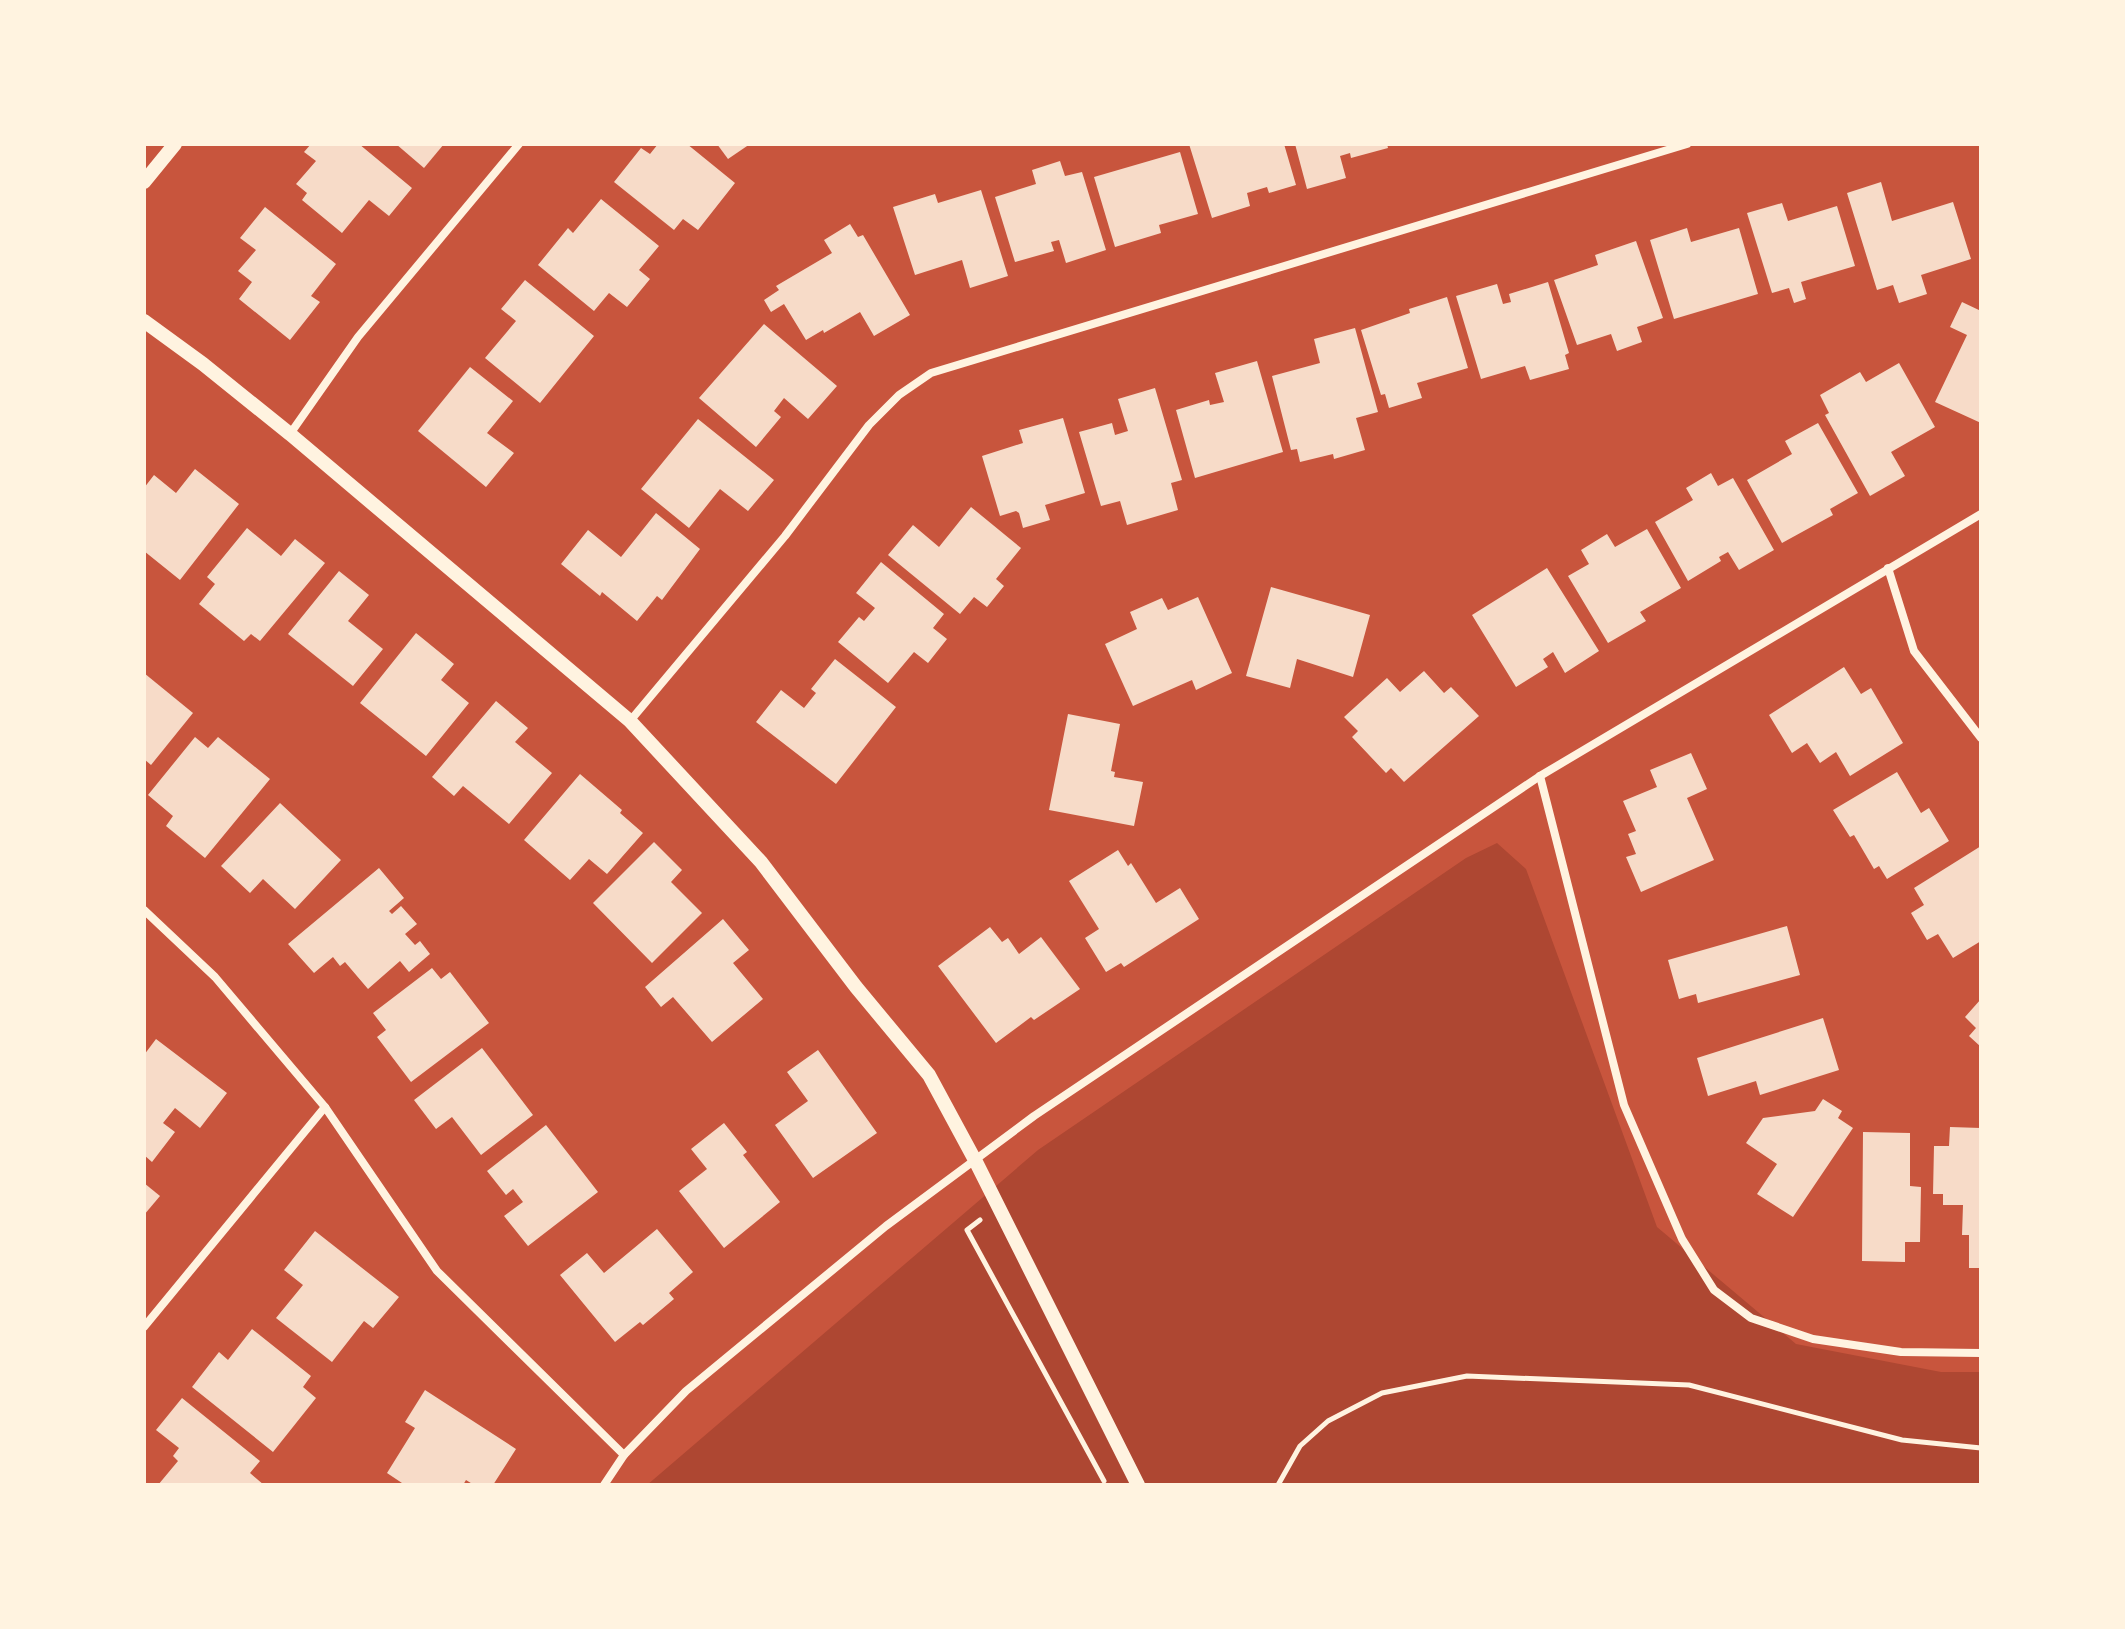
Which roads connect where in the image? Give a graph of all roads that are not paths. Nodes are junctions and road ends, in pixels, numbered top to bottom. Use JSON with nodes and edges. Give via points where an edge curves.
{"nodes":[{"id":1,"x":175,"y":144,"type":"edge"},
{"id":2,"x":519,"y":144,"type":"edge"},
{"id":3,"x":1687,"y":144,"type":"edge"},
{"id":4,"x":144,"y":182,"type":"edge"},
{"id":5,"x":144,"y":321,"type":"edge"},
{"id":6,"x":290,"y":434,"type":"junction"},
{"id":7,"x":1981,"y":514,"type":"edge"},
{"id":8,"x":1888,"y":568,"type":"junction"},
{"id":9,"x":630,"y":721,"type":"junction"},
{"id":10,"x":1981,"y":738,"type":"edge"},
{"id":11,"x":1540,"y":776,"type":"junction"},
{"id":12,"x":144,"y":910,"type":"edge"},
{"id":13,"x":325,"y":1107,"type":"junction"},
{"id":14,"x":976,"y":1162,"type":"junction"},
{"id":15,"x":144,"y":1327,"type":"edge"},
{"id":16,"x":1981,"y":1353,"type":"edge"},
{"id":17,"x":624,"y":1455,"type":"junction"},
{"id":18,"x":604,"y":1485,"type":"edge"},
{"id":19,"x":1138,"y":1485,"type":"edge"}],
"edges":[{"from":1,"to":4,"type":"street"},
{"from":2,"to":6,"type":"street","via":[[358,337]]},
{"from":3,"to":9,"type":"street","via":[[931,373],[869,425],[785,536]]},
{"from":5,"to":6,"type":"street"},
{"from":6,"to":9,"type":"street"},
{"from":7,"to":8,"type":"street"},
{"from":8,"to":10,"type":"street","via":[[1914,651]]},
{"from":8,"to":11,"type":"street"},
{"from":9,"to":14,"type":"street","via":[[761,862],[929,1075]]},
{"from":11,"to":14,"type":"street","via":[[1034,1116]]},
{"from":11,"to":16,"type":"street","via":[[1624,1105],[1682,1239],[1714,1290],[1751,1318],[1813,1339],[1901,1352]]},
{"from":12,"to":13,"type":"street","via":[[215,977]]},
{"from":13,"to":15,"type":"street"},
{"from":13,"to":17,"type":"street","via":[[437,1271]]},
{"from":14,"to":17,"type":"street","via":[[886,1226],[686,1391]]},
{"from":14,"to":19,"type":"street"},
{"from":17,"to":18,"type":"street"}]}
